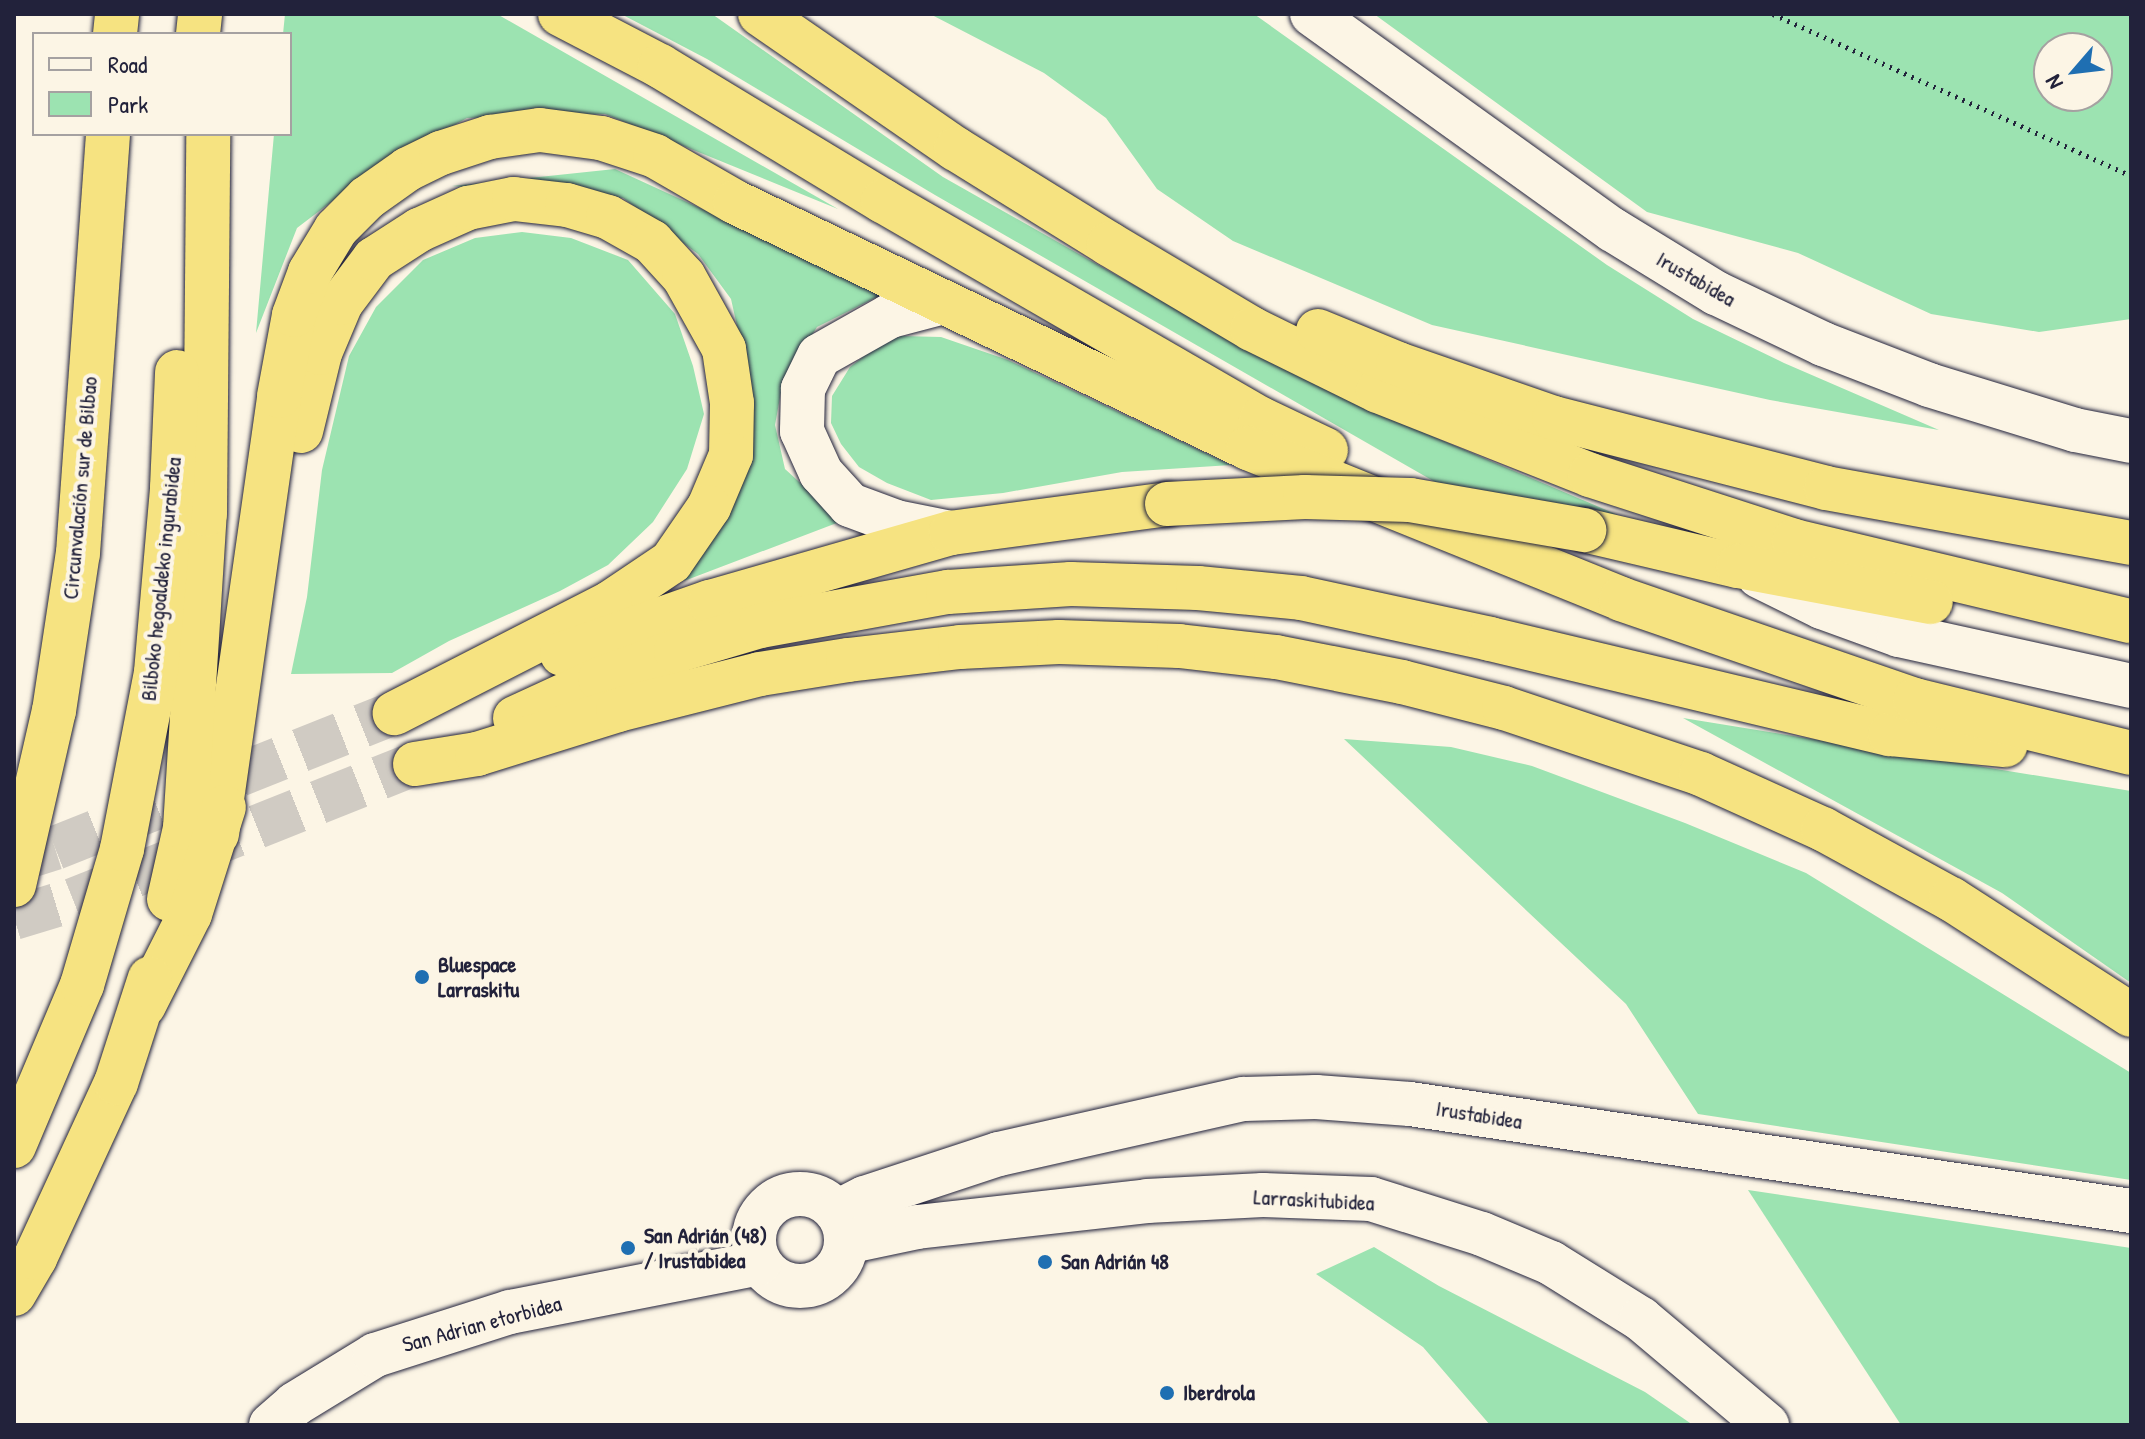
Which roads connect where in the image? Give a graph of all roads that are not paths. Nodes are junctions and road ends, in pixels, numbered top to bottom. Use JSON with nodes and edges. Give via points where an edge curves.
{"nodes":[{"id":1,"x":560,"y":14,"type":"edge"},
{"id":2,"x":760,"y":14,"type":"edge"},
{"id":3,"x":1312,"y":14,"type":"edge"},
{"id":4,"x":108,"y":136,"type":"edge"},
{"id":5,"x":189,"y":136,"type":"edge"},
{"id":6,"x":208,"y":136,"type":"edge"},
{"id":7,"x":1109,"y":244,"type":"junction"},
{"id":8,"x":940,"y":303,"type":"junction"},
{"id":9,"x":2131,"y":441,"type":"edge"},
{"id":10,"x":951,"y":533,"type":"junction"},
{"id":11,"x":2131,"y":543,"type":"edge"},
{"id":12,"x":1738,"y":566,"type":"junction"},
{"id":13,"x":1621,"y":599,"type":"junction"},
{"id":14,"x":2131,"y":621,"type":"edge"},
{"id":15,"x":2131,"y":632,"type":"edge"},
{"id":16,"x":2131,"y":686,"type":"edge"},
{"id":17,"x":2131,"y":753,"type":"edge"},
{"id":18,"x":2131,"y":761,"type":"edge"},
{"id":19,"x":217,"y":834,"type":"junction"},
{"id":20,"x":14,"y":885,"type":"edge"},
{"id":21,"x":144,"y":1005,"type":"junction"},
{"id":22,"x":2131,"y":1015,"type":"edge"},
{"id":23,"x":14,"y":1146,"type":"edge"},
{"id":24,"x":2131,"y":1211,"type":"edge"},
{"id":25,"x":842,"y":1227,"type":"junction"},
{"id":26,"x":759,"y":1263,"type":"junction"},
{"id":27,"x":14,"y":1294,"type":"edge"},
{"id":28,"x":271,"y":1425,"type":"edge"},
{"id":29,"x":1767,"y":1425,"type":"edge"}],
"edges":[{"from":1,"to":13,"type":"highway","via":[[660,66],[1261,419]]},
{"from":2,"to":7,"type":"highway","via":[[942,140]]},
{"from":3,"to":9,"type":"street","name":"Irustabidea","via":[[1613,230],[1716,293],[1823,344],[1929,385],[2075,430]]},
{"from":4,"to":20,"type":"highway","name":"Circunvalación sur de Bilbao","via":[[78,553],[54,711]]},
{"from":5,"to":23,"type":"highway","name":"Bilboko hegoaldeko ingurabidea","via":[[172,488],[156,672],[122,849],[91,955]]},
{"from":6,"to":21,"type":"highway","via":[[205,514],[185,828]]},
{"from":7,"to":11,"type":"highway","via":[[1398,364],[1554,418],[1826,488]]},
{"from":7,"to":14,"type":"highway","via":[[1252,329],[1378,391],[1590,475],[1794,541]]},
{"from":8,"to":10,"type":"street","via":[[890,316],[819,356],[803,389],[802,431],[821,473],[850,505],[896,522]]},
{"from":8,"to":13,"type":"highway","via":[[1248,448]]},
{"from":8,"to":19,"type":"highway","via":[[735,202],[655,156],[601,138],[540,130],[490,137],[408,169],[367,198],[336,229],[310,272],[294,315]]},
{"from":10,"to":12,"type":"highway","bridge":true,"via":[[1167,504],[1261,498],[1410,500],[1584,530]]},
{"from":10,"to":19,"type":"highway","via":[[710,602],[395,713],[610,603],[671,562],[709,507],[731,455],[732,403],[724,349],[684,277],[652,242],[608,217],[567,205],[514,199],[468,208],[419,230],[374,259],[341,303],[320,353],[304,411],[262,664]]},
{"from":12,"to":15,"type":"highway"},
{"from":12,"to":16,"type":"street","via":[[1822,607],[1899,635]]},
{"from":13,"to":17,"type":"highway","via":[[1915,700]]},
{"from":18,"to":22,"type":"highway","via":[[1890,734],[1301,598],[1071,584],[948,592],[760,626],[600,679],[415,764],[477,754],[760,674],[848,660],[1059,642],[1179,646],[1276,657],[1504,708],[1701,774],[1823,829],[1951,899]]},
{"from":19,"to":21,"type":"highway","via":[[190,914]]},
{"from":21,"to":27,"type":"highway","via":[[116,1083]]},
{"from":24,"to":25,"type":"street","name":"Irustabidea","via":[[1410,1104],[1316,1097],[1244,1099],[999,1154],[865,1198]]},
{"from":25,"to":26,"type":"street","via":[[839,1265],[811,1286],[781,1283]]},
{"from":25,"to":26,"type":"street","via":[[817,1197],[791,1194],[779,1199],[760,1216],[754,1231]]},
{"from":25,"to":29,"type":"street","name":"Larraskitubidea","via":[[917,1227],[1147,1201],[1263,1195],[1371,1199],[1482,1234],[1551,1263],[1641,1319]]},
{"from":26,"to":28,"type":"street","name":"San Adrian etorbidea","via":[[510,1312],[375,1355],[295,1404]]}]}
